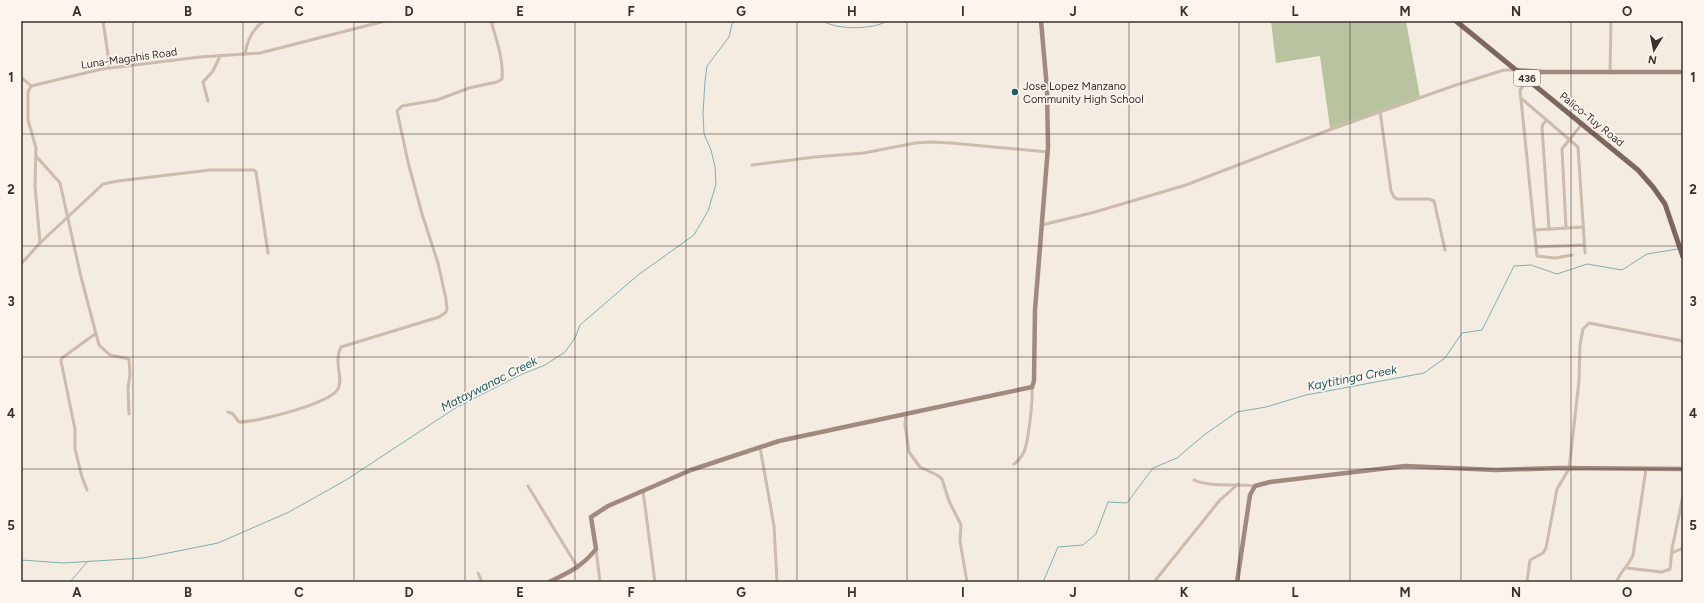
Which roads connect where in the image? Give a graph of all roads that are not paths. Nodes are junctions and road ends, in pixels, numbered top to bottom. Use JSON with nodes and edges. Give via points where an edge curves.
{"nodes":[{"id":1,"x":103,"y":21,"type":"edge"},
{"id":2,"x":264,"y":21,"type":"edge"},
{"id":3,"x":385,"y":21,"type":"edge"},
{"id":4,"x":491,"y":21,"type":"edge"},
{"id":5,"x":1041,"y":21,"type":"edge"},
{"id":6,"x":1456,"y":21,"type":"edge"},
{"id":7,"x":1611,"y":21,"type":"edge"},
{"id":8,"x":245,"y":54,"type":"junction"},
{"id":9,"x":220,"y":56,"type":"junction"},
{"id":10,"x":110,"y":68,"type":"junction"},
{"id":11,"x":1516,"y":70,"type":"junction"},
{"id":12,"x":1683,"y":72,"type":"edge"},
{"id":13,"x":1610,"y":73,"type":"junction"},
{"id":14,"x":21,"y":77,"type":"edge"},
{"id":15,"x":31,"y":86,"type":"junction"},
{"id":16,"x":1523,"y":86,"type":"dead end"},
{"id":17,"x":1521,"y":99,"type":"junction"},
{"id":18,"x":208,"y":101,"type":"dead end"},
{"id":19,"x":1380,"y":111,"type":"junction"},
{"id":20,"x":1547,"y":120,"type":"junction"},
{"id":21,"x":1582,"y":124,"type":"junction"},
{"id":22,"x":1570,"y":139,"type":"junction"},
{"id":23,"x":1048,"y":152,"type":"junction"},
{"id":24,"x":36,"y":156,"type":"junction"},
{"id":25,"x":752,"y":165,"type":"dead end"},
{"id":26,"x":68,"y":216,"type":"junction"},
{"id":27,"x":1042,"y":226,"type":"junction"},
{"id":28,"x":1583,"y":227,"type":"junction"},
{"id":29,"x":1566,"y":228,"type":"junction"},
{"id":30,"x":1549,"y":229,"type":"junction"},
{"id":31,"x":1534,"y":230,"type":"junction"},
{"id":32,"x":40,"y":243,"type":"junction"},
{"id":33,"x":1584,"y":245,"type":"junction"},
{"id":34,"x":1536,"y":247,"type":"junction"},
{"id":35,"x":1445,"y":250,"type":"dead end"},
{"id":36,"x":268,"y":252,"type":"dead end"},
{"id":37,"x":1585,"y":253,"type":"dead end"},
{"id":38,"x":1572,"y":255,"type":"dead end"},
{"id":39,"x":1683,"y":258,"type":"edge"},
{"id":40,"x":21,"y":264,"type":"edge"},
{"id":41,"x":95,"y":334,"type":"junction"},
{"id":42,"x":1683,"y":341,"type":"edge"},
{"id":43,"x":1032,"y":386,"type":"junction"},
{"id":44,"x":228,"y":412,"type":"dead end"},
{"id":45,"x":129,"y":414,"type":"dead end"},
{"id":46,"x":906,"y":414,"type":"junction"},
{"id":47,"x":760,"y":447,"type":"junction"},
{"id":48,"x":1014,"y":464,"type":"dead end"},
{"id":49,"x":1569,"y":469,"type":"junction"},
{"id":50,"x":1646,"y":469,"type":"junction"},
{"id":51,"x":1683,"y":469,"type":"edge"},
{"id":52,"x":1194,"y":480,"type":"dead end"},
{"id":53,"x":1238,"y":484,"type":"junction"},
{"id":54,"x":528,"y":486,"type":"dead end"},
{"id":55,"x":1255,"y":486,"type":"junction"},
{"id":56,"x":87,"y":490,"type":"dead end"},
{"id":57,"x":643,"y":491,"type":"junction"},
{"id":58,"x":1683,"y":496,"type":"edge"},
{"id":59,"x":1683,"y":548,"type":"edge"},
{"id":60,"x":596,"y":550,"type":"junction"},
{"id":61,"x":1672,"y":553,"type":"junction"},
{"id":62,"x":578,"y":568,"type":"junction"},
{"id":63,"x":1627,"y":568,"type":"junction"},
{"id":64,"x":478,"y":573,"type":"dead end"},
{"id":65,"x":482,"y":582,"type":"edge"},
{"id":66,"x":549,"y":582,"type":"edge"},
{"id":67,"x":600,"y":582,"type":"edge"},
{"id":68,"x":655,"y":582,"type":"edge"},
{"id":69,"x":777,"y":582,"type":"edge"},
{"id":70,"x":967,"y":582,"type":"edge"},
{"id":71,"x":1154,"y":582,"type":"edge"},
{"id":72,"x":1237,"y":582,"type":"edge"},
{"id":73,"x":1527,"y":582,"type":"edge"},
{"id":74,"x":1617,"y":582,"type":"edge"}],
"edges":[{"from":1,"to":10,"type":"street"},
{"from":2,"to":8,"type":"street","via":[[258,25],[247,42]]},
{"from":3,"to":8,"type":"street","name":"Luna-Magahis Road","via":[[260,53]]},
{"from":4,"to":44,"type":"street","via":[[500,56],[502,79],[437,100],[402,106],[397,111],[408,162],[438,264],[446,299],[445,313],[341,347],[337,358],[338,389],[332,395],[315,403],[263,419],[244,422],[239,422]]},
{"from":5,"to":23,"type":"street","via":[[1047,89]]},
{"from":6,"to":11,"type":"main road","name":"Palico-Tuy Road","number":"436"},
{"from":7,"to":13,"type":"street"},
{"from":8,"to":9,"type":"street","name":"Luna-Magahis Road"},
{"from":9,"to":10,"type":"street","name":"Luna-Magahis Road"},
{"from":9,"to":18,"type":"street","via":[[213,71],[203,82]]},
{"from":10,"to":15,"type":"street","name":"Luna-Magahis Road"},
{"from":11,"to":13,"type":"street"},
{"from":11,"to":19,"type":"street","via":[[1504,70],[1475,78]]},
{"from":11,"to":21,"type":"main road","name":"Palico-Tuy Road","number":"436"},
{"from":12,"to":13,"type":"street"},
{"from":14,"to":15,"type":"street"},
{"from":15,"to":24,"type":"street","via":[[28,92],[28,120]]},
{"from":16,"to":17,"type":"street","via":[[1520,90]]},
{"from":17,"to":20,"type":"street"},
{"from":17,"to":31,"type":"street"},
{"from":19,"to":27,"type":"street","via":[[1186,185]]},
{"from":19,"to":35,"type":"street","via":[[1391,191],[1397,198],[1434,201]]},
{"from":20,"to":22,"type":"street"},
{"from":20,"to":30,"type":"street","via":[[1542,128]]},
{"from":21,"to":22,"type":"street"},
{"from":21,"to":39,"type":"main road","name":"Palico-Tuy Road","number":"436","via":[[1638,170],[1653,187],[1664,204]]},
{"from":22,"to":28,"type":"street","via":[[1579,149]]},
{"from":22,"to":29,"type":"street","via":[[1562,151]]},
{"from":23,"to":25,"type":"street","via":[[930,142],[864,153]]},
{"from":23,"to":27,"type":"street"},
{"from":24,"to":26,"type":"street","via":[[60,183]]},
{"from":24,"to":32,"type":"street","via":[[35,186]]},
{"from":26,"to":32,"type":"street"},
{"from":26,"to":36,"type":"street","via":[[103,184],[118,180],[210,170],[254,170]]},
{"from":26,"to":41,"type":"street"},
{"from":27,"to":43,"type":"street","via":[[1034,310]]},
{"from":28,"to":29,"type":"street"},
{"from":28,"to":33,"type":"street"},
{"from":29,"to":30,"type":"street"},
{"from":30,"to":31,"type":"street"},
{"from":31,"to":34,"type":"street"},
{"from":32,"to":40,"type":"street"},
{"from":33,"to":34,"type":"street"},
{"from":33,"to":37,"type":"street"},
{"from":34,"to":38,"type":"street","via":[[1537,256],[1555,258]]},
{"from":41,"to":45,"type":"street","via":[[99,345],[110,355],[130,360]]},
{"from":41,"to":56,"type":"street","via":[[61,361],[75,429],[75,449]]},
{"from":42,"to":49,"type":"street","via":[[1589,323],[1583,330],[1580,345]]},
{"from":43,"to":46,"type":"street"},
{"from":43,"to":48,"type":"street","via":[[1033,396],[1025,449],[1022,457]]},
{"from":46,"to":47,"type":"street"},
{"from":46,"to":70,"type":"street","via":[[909,452],[920,467],[942,479],[948,501],[961,525],[960,541]]},
{"from":47,"to":57,"type":"street","via":[[691,470]]},
{"from":47,"to":69,"type":"street","via":[[774,526]]},
{"from":49,"to":50,"type":"street"},
{"from":49,"to":55,"type":"street","via":[[1496,470],[1405,466]]},
{"from":49,"to":73,"type":"street","via":[[1556,489],[1546,548],[1544,553],[1530,560]]},
{"from":50,"to":51,"type":"street"},
{"from":50,"to":63,"type":"street","via":[[1633,555]]},
{"from":52,"to":53,"type":"street","via":[[1209,484]]},
{"from":53,"to":55,"type":"street"},
{"from":53,"to":71,"type":"street","via":[[1220,500]]},
{"from":54,"to":62,"type":"street"},
{"from":55,"to":72,"type":"street","via":[[1250,494]]},
{"from":57,"to":60,"type":"street","via":[[608,506],[591,517]]},
{"from":57,"to":68,"type":"street"},
{"from":58,"to":61,"type":"street"},
{"from":59,"to":61,"type":"street"},
{"from":60,"to":62,"type":"street"},
{"from":60,"to":67,"type":"street"},
{"from":61,"to":63,"type":"street","via":[[1668,571]]},
{"from":62,"to":66,"type":"street"},
{"from":63,"to":74,"type":"street","via":[[1619,575]]},
{"from":64,"to":65,"type":"street"}]}
